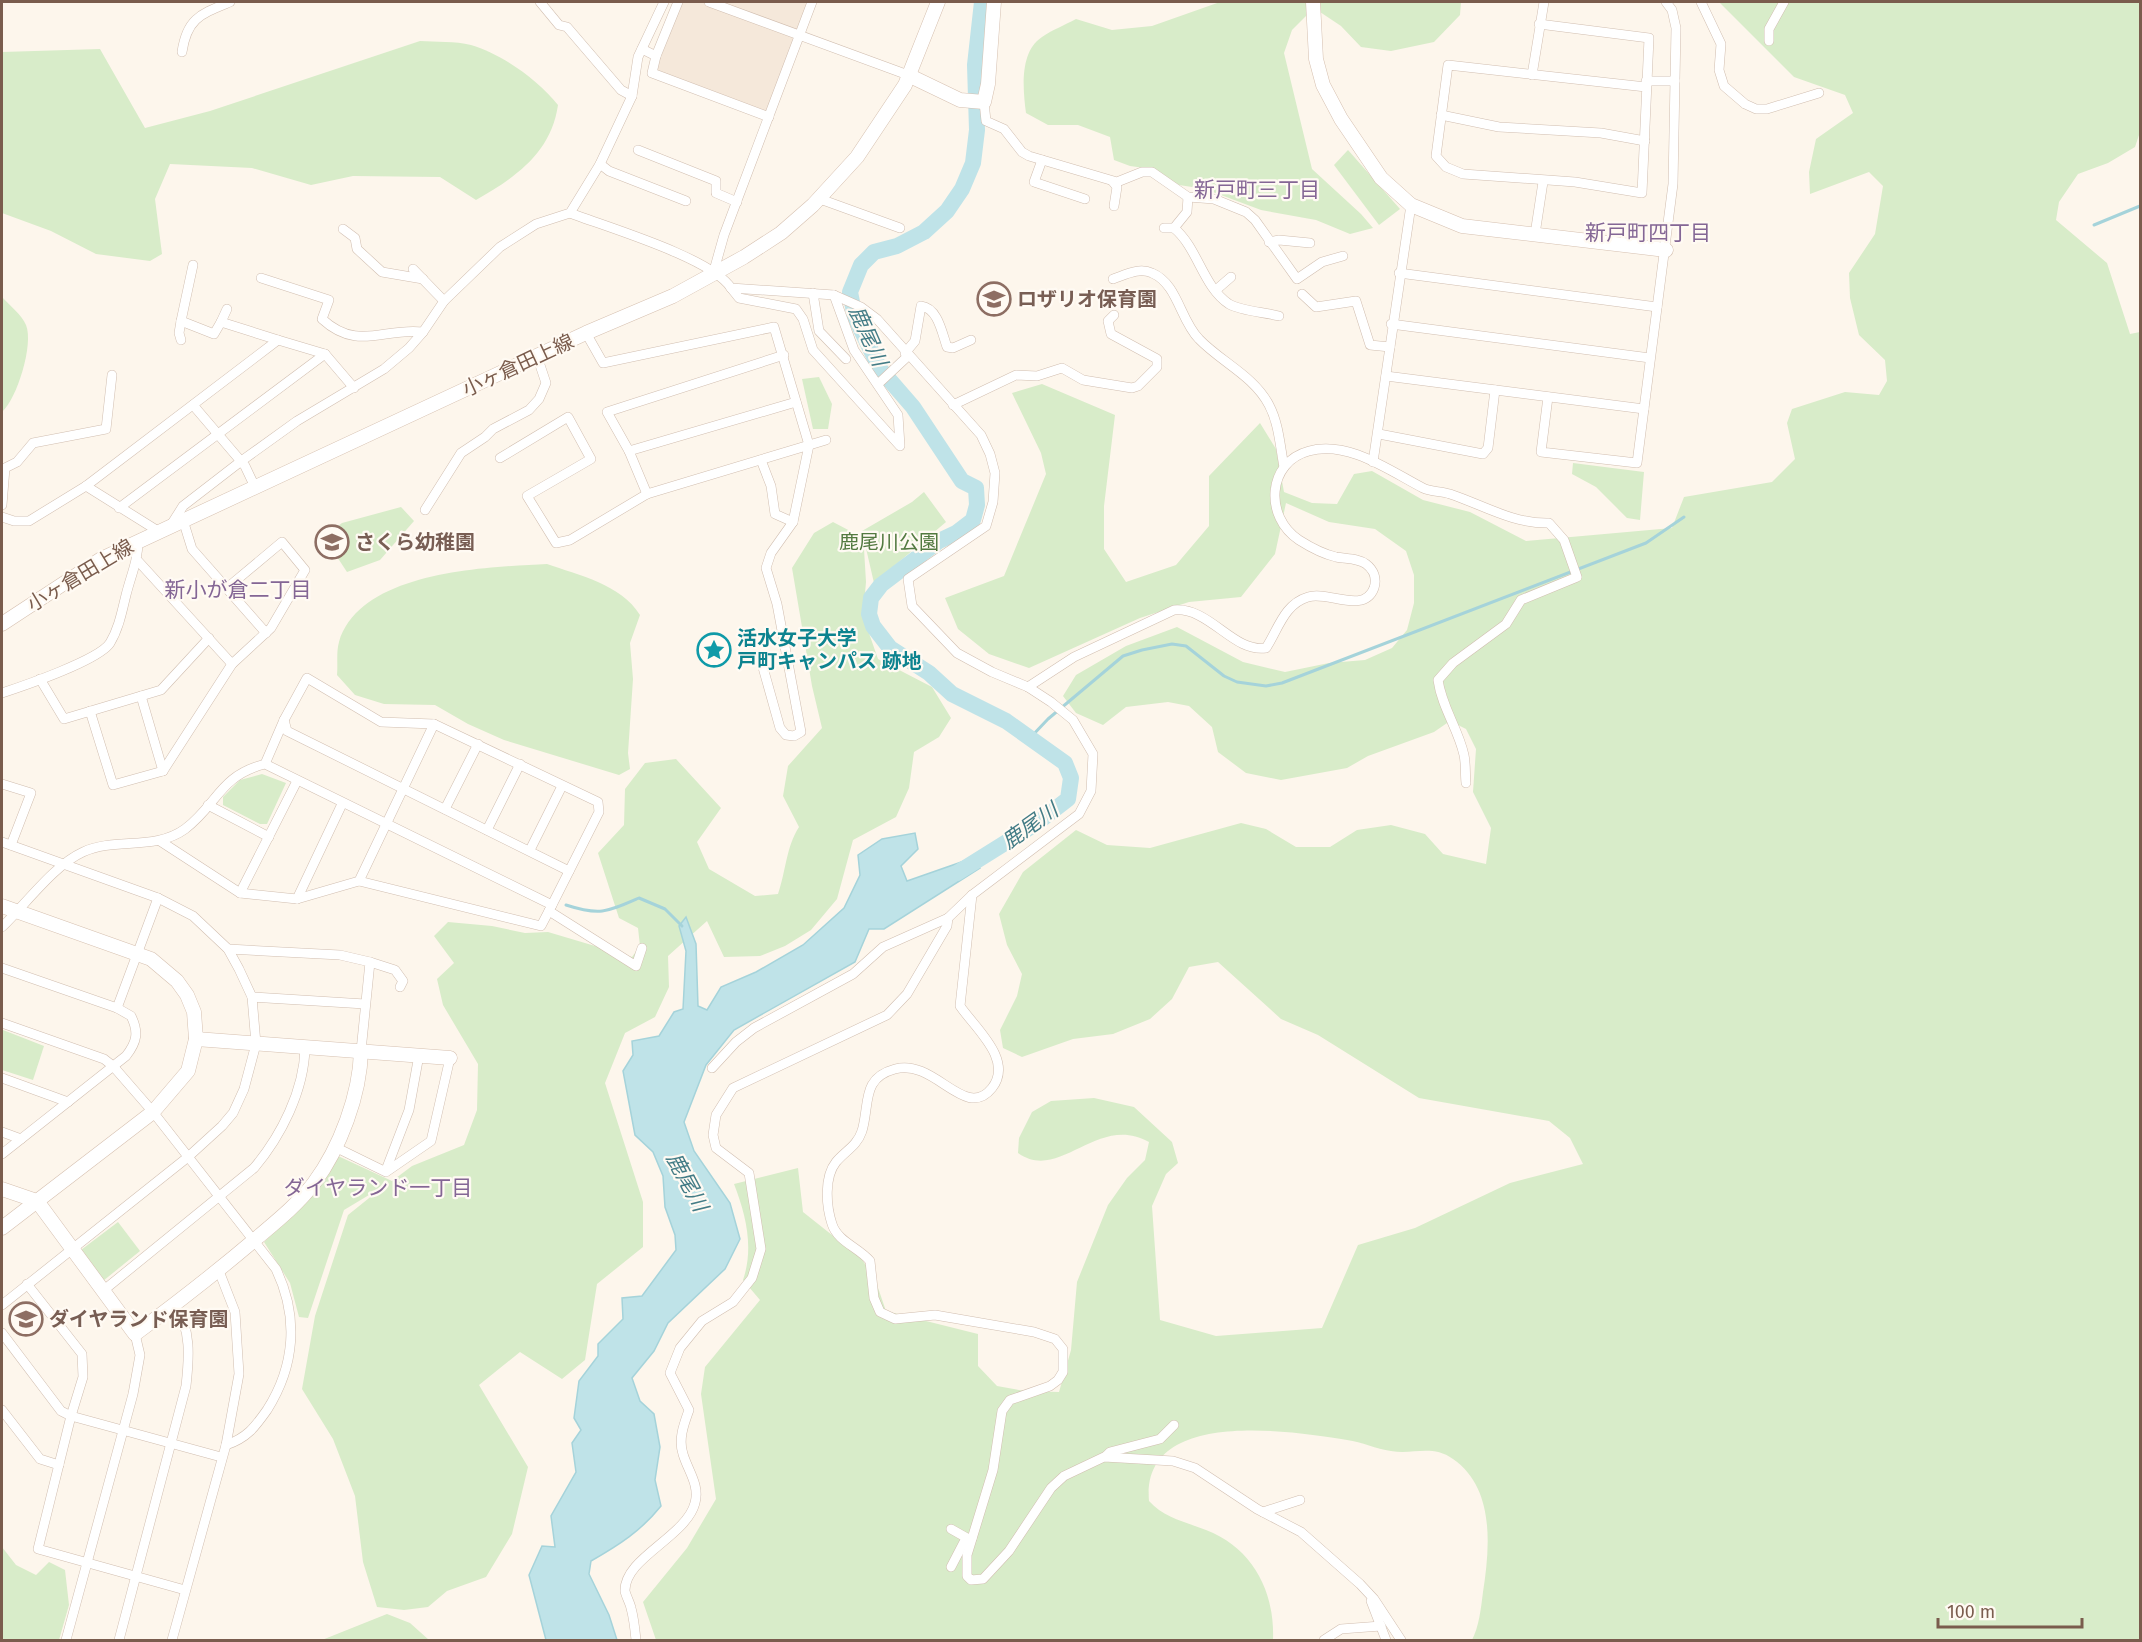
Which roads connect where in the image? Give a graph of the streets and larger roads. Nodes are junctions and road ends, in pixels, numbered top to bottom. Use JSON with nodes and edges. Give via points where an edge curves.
{"nodes":[{"id":1,"x":230,"y":2,"type":"edge"},
{"id":2,"x":540,"y":2,"type":"edge"},
{"id":3,"x":664,"y":2,"type":"edge"},
{"id":4,"x":678,"y":2,"type":"edge"},
{"id":5,"x":709,"y":2,"type":"edge"},
{"id":6,"x":812,"y":2,"type":"edge"},
{"id":7,"x":938,"y":2,"type":"edge"},
{"id":8,"x":994,"y":2,"type":"edge"},
{"id":9,"x":1312,"y":2,"type":"edge"},
{"id":10,"x":1544,"y":2,"type":"edge"},
{"id":11,"x":1667,"y":2,"type":"edge"},
{"id":12,"x":1701,"y":2,"type":"edge"},
{"id":13,"x":1785,"y":2,"type":"edge"},
{"id":14,"x":1539,"y":24,"type":"junction"},
{"id":15,"x":800,"y":34,"type":"junction"},
{"id":16,"x":1769,"y":41,"type":"dead end"},
{"id":17,"x":642,"y":49,"type":"junction"},
{"id":18,"x":182,"y":52,"type":"dead end"},
{"id":19,"x":656,"y":56,"type":"junction"},
{"id":20,"x":908,"y":75,"type":"junction"},
{"id":21,"x":1532,"y":75,"type":"junction"},
{"id":22,"x":1675,"y":81,"type":"junction"},
{"id":23,"x":1646,"y":84,"type":"junction"},
{"id":24,"x":1819,"y":93,"type":"dead end"},
{"id":25,"x":632,"y":96,"type":"junction"},
{"id":26,"x":984,"y":102,"type":"junction"},
{"id":27,"x":1441,"y":115,"type":"junction"},
{"id":28,"x":769,"y":117,"type":"junction"},
{"id":29,"x":1645,"y":141,"type":"junction"},
{"id":30,"x":638,"y":150,"type":"dead end"},
{"id":31,"x":1042,"y":160,"type":"junction"},
{"id":32,"x":600,"y":164,"type":"junction"},
{"id":33,"x":1113,"y":182,"type":"junction"},
{"id":34,"x":1543,"y":182,"type":"junction"},
{"id":35,"x":1188,"y":197,"type":"junction"},
{"id":36,"x":820,"y":199,"type":"junction"},
{"id":37,"x":1085,"y":199,"type":"dead end"},
{"id":38,"x":686,"y":201,"type":"dead end"},
{"id":39,"x":737,"y":202,"type":"junction"},
{"id":40,"x":1411,"y":205,"type":"junction"},
{"id":41,"x":1113,"y":206,"type":"dead end"},
{"id":42,"x":570,"y":213,"type":"junction"},
{"id":43,"x":900,"y":228,"type":"dead end"},
{"id":44,"x":343,"y":229,"type":"dead end"},
{"id":45,"x":1535,"y":234,"type":"junction"},
{"id":46,"x":1269,"y":242,"type":"junction"},
{"id":47,"x":1310,"y":243,"type":"dead end"},
{"id":48,"x":1666,"y":250,"type":"junction"},
{"id":49,"x":1343,"y":256,"type":"dead end"},
{"id":50,"x":193,"y":265,"type":"dead end"},
{"id":51,"x":413,"y":269,"type":"dead end"},
{"id":52,"x":1399,"y":273,"type":"junction"},
{"id":53,"x":713,"y":274,"type":"junction"},
{"id":54,"x":261,"y":278,"type":"dead end"},
{"id":55,"x":1231,"y":278,"type":"dead end"},
{"id":56,"x":423,"y":279,"type":"junction"},
{"id":57,"x":1113,"y":279,"type":"dead end"},
{"id":58,"x":731,"y":288,"type":"junction"},
{"id":59,"x":1216,"y":290,"type":"junction"},
{"id":60,"x":813,"y":293,"type":"junction"},
{"id":61,"x":1302,"y":294,"type":"dead end"},
{"id":62,"x":834,"y":295,"type":"junction"},
{"id":63,"x":444,"y":301,"type":"junction"},
{"id":64,"x":1657,"y":307,"type":"junction"},
{"id":65,"x":227,"y":309,"type":"dead end"},
{"id":66,"x":1114,"y":315,"type":"dead end"},
{"id":67,"x":1279,"y":316,"type":"dead end"},
{"id":68,"x":181,"y":321,"type":"junction"},
{"id":69,"x":221,"y":322,"type":"junction"},
{"id":70,"x":1391,"y":324,"type":"junction"},
{"id":71,"x":423,"y":332,"type":"junction"},
{"id":72,"x":586,"y":333,"type":"junction"},
{"id":73,"x":181,"y":340,"type":"dead end"},
{"id":74,"x":278,"y":340,"type":"junction"},
{"id":75,"x":971,"y":340,"type":"dead end"},
{"id":76,"x":1390,"y":347,"type":"junction"},
{"id":77,"x":326,"y":354,"type":"junction"},
{"id":78,"x":906,"y":354,"type":"junction"},
{"id":79,"x":784,"y":355,"type":"junction"},
{"id":80,"x":537,"y":356,"type":"junction"},
{"id":81,"x":1650,"y":358,"type":"junction"},
{"id":82,"x":846,"y":359,"type":"dead end"},
{"id":83,"x":112,"y":375,"type":"dead end"},
{"id":84,"x":1386,"y":376,"type":"junction"},
{"id":85,"x":878,"y":384,"type":"junction"},
{"id":86,"x":354,"y":388,"type":"junction"},
{"id":87,"x":1495,"y":390,"type":"junction"},
{"id":88,"x":1548,"y":397,"type":"junction"},
{"id":89,"x":796,"y":402,"type":"junction"},
{"id":90,"x":193,"y":405,"type":"junction"},
{"id":91,"x":953,"y":405,"type":"junction"},
{"id":92,"x":1644,"y":409,"type":"junction"},
{"id":93,"x":1378,"y":434,"type":"junction"},
{"id":94,"x":216,"y":435,"type":"junction"},
{"id":95,"x":826,"y":441,"type":"dead end"},
{"id":96,"x":809,"y":445,"type":"junction"},
{"id":97,"x":629,"y":451,"type":"junction"},
{"id":98,"x":500,"y":458,"type":"dead end"},
{"id":99,"x":761,"y":460,"type":"junction"},
{"id":100,"x":240,"y":462,"type":"junction"},
{"id":101,"x":1373,"y":462,"type":"junction"},
{"id":102,"x":1284,"y":467,"type":"junction"},
{"id":103,"x":86,"y":486,"type":"junction"},
{"id":104,"x":255,"y":487,"type":"junction"},
{"id":105,"x":647,"y":494,"type":"junction"},
{"id":106,"x":2,"y":505,"type":"edge"},
{"id":107,"x":119,"y":508,"type":"junction"},
{"id":108,"x":425,"y":510,"type":"dead end"},
{"id":109,"x":2,"y":517,"type":"edge"},
{"id":110,"x":183,"y":520,"type":"junction"},
{"id":111,"x":793,"y":522,"type":"junction"},
{"id":112,"x":164,"y":529,"type":"junction"},
{"id":113,"x":138,"y":541,"type":"junction"},
{"id":114,"x":138,"y":561,"type":"junction"},
{"id":115,"x":227,"y":588,"type":"junction"},
{"id":116,"x":2,"y":624,"type":"edge"},
{"id":117,"x":266,"y":633,"type":"junction"},
{"id":118,"x":209,"y":638,"type":"junction"},
{"id":119,"x":232,"y":664,"type":"junction"},
{"id":120,"x":762,"y":664,"type":"dead end"},
{"id":121,"x":40,"y":679,"type":"junction"},
{"id":122,"x":1028,"y":687,"type":"junction"},
{"id":123,"x":2,"y":693,"type":"edge"},
{"id":124,"x":141,"y":696,"type":"junction"},
{"id":125,"x":90,"y":711,"type":"junction"},
{"id":126,"x":284,"y":720,"type":"junction"},
{"id":127,"x":434,"y":724,"type":"junction"},
{"id":128,"x":478,"y":744,"type":"junction"},
{"id":129,"x":265,"y":764,"type":"junction"},
{"id":130,"x":520,"y":764,"type":"junction"},
{"id":131,"x":164,"y":771,"type":"junction"},
{"id":132,"x":297,"y":780,"type":"junction"},
{"id":133,"x":2,"y":783,"type":"edge"},
{"id":134,"x":1466,"y":783,"type":"dead end"},
{"id":135,"x":562,"y":786,"type":"junction"},
{"id":136,"x":403,"y":788,"type":"junction"},
{"id":137,"x":342,"y":804,"type":"junction"},
{"id":138,"x":208,"y":805,"type":"junction"},
{"id":139,"x":445,"y":809,"type":"junction"},
{"id":140,"x":386,"y":824,"type":"junction"},
{"id":141,"x":487,"y":830,"type":"junction"},
{"id":142,"x":269,"y":837,"type":"junction"},
{"id":143,"x":160,"y":841,"type":"junction"},
{"id":144,"x":2,"y":842,"type":"edge"},
{"id":145,"x":11,"y":845,"type":"junction"},
{"id":146,"x":530,"y":850,"type":"junction"},
{"id":147,"x":66,"y":864,"type":"junction"},
{"id":148,"x":568,"y":871,"type":"junction"},
{"id":149,"x":359,"y":880,"type":"junction"},
{"id":150,"x":240,"y":893,"type":"junction"},
{"id":151,"x":972,"y":896,"type":"junction"},
{"id":152,"x":158,"y":898,"type":"junction"},
{"id":153,"x":297,"y":899,"type":"junction"},
{"id":154,"x":2,"y":906,"type":"edge"},
{"id":155,"x":550,"y":908,"type":"junction"},
{"id":156,"x":18,"y":911,"type":"junction"},
{"id":157,"x":948,"y":918,"type":"junction"},
{"id":158,"x":2,"y":927,"type":"edge"},
{"id":159,"x":642,"y":948,"type":"dead end"},
{"id":160,"x":228,"y":949,"type":"junction"},
{"id":161,"x":139,"y":953,"type":"junction"},
{"id":162,"x":369,"y":962,"type":"junction"},
{"id":163,"x":2,"y":968,"type":"edge"},
{"id":164,"x":400,"y":987,"type":"dead end"},
{"id":165,"x":252,"y":997,"type":"junction"},
{"id":166,"x":365,"y":1004,"type":"junction"},
{"id":167,"x":117,"y":1008,"type":"junction"},
{"id":168,"x":2,"y":1023,"type":"edge"},
{"id":169,"x":196,"y":1040,"type":"junction"},
{"id":170,"x":256,"y":1044,"type":"junction"},
{"id":171,"x":305,"y":1047,"type":"junction"},
{"id":172,"x":361,"y":1051,"type":"junction"},
{"id":173,"x":419,"y":1055,"type":"junction"},
{"id":174,"x":450,"y":1058,"type":"joint"},
{"id":175,"x":113,"y":1066,"type":"junction"},
{"id":176,"x":712,"y":1068,"type":"dead end"},
{"id":177,"x":2,"y":1078,"type":"edge"},
{"id":178,"x":68,"y":1102,"type":"junction"},
{"id":179,"x":153,"y":1112,"type":"junction"},
{"id":180,"x":2,"y":1132,"type":"edge"},
{"id":181,"x":21,"y":1139,"type":"junction"},
{"id":182,"x":335,"y":1147,"type":"junction"},
{"id":183,"x":2,"y":1154,"type":"edge"},
{"id":184,"x":188,"y":1158,"type":"junction"},
{"id":185,"x":386,"y":1172,"type":"junction"},
{"id":186,"x":2,"y":1189,"type":"edge"},
{"id":187,"x":220,"y":1198,"type":"junction"},
{"id":188,"x":36,"y":1201,"type":"junction"},
{"id":189,"x":2,"y":1228,"type":"edge"},
{"id":190,"x":255,"y":1239,"type":"junction"},
{"id":191,"x":72,"y":1248,"type":"junction"},
{"id":192,"x":219,"y":1271,"type":"junction"},
{"id":193,"x":27,"y":1284,"type":"junction"},
{"id":194,"x":104,"y":1290,"type":"junction"},
{"id":195,"x":2,"y":1305,"type":"edge"},
{"id":196,"x":174,"y":1305,"type":"junction"},
{"id":197,"x":2,"y":1334,"type":"edge"},
{"id":198,"x":135,"y":1334,"type":"junction"},
{"id":199,"x":2,"y":1410,"type":"edge"},
{"id":200,"x":71,"y":1416,"type":"junction"},
{"id":201,"x":1174,"y":1425,"type":"dead end"},
{"id":202,"x":123,"y":1431,"type":"junction"},
{"id":203,"x":172,"y":1444,"type":"junction"},
{"id":204,"x":226,"y":1445,"type":"junction"},
{"id":205,"x":221,"y":1457,"type":"junction"},
{"id":206,"x":1104,"y":1457,"type":"junction"},
{"id":207,"x":59,"y":1465,"type":"junction"},
{"id":208,"x":1300,"y":1500,"type":"dead end"},
{"id":209,"x":1263,"y":1512,"type":"junction"},
{"id":210,"x":951,"y":1529,"type":"dead end"},
{"id":211,"x":970,"y":1538,"type":"junction"},
{"id":212,"x":87,"y":1562,"type":"junction"},
{"id":213,"x":951,"y":1567,"type":"dead end"},
{"id":214,"x":137,"y":1575,"type":"junction"},
{"id":215,"x":185,"y":1590,"type":"junction"},
{"id":216,"x":1366,"y":1591,"type":"junction"},
{"id":217,"x":1381,"y":1626,"type":"junction"},
{"id":218,"x":66,"y":1641,"type":"edge"},
{"id":219,"x":119,"y":1641,"type":"edge"},
{"id":220,"x":172,"y":1641,"type":"edge"},
{"id":221,"x":636,"y":1641,"type":"edge"},
{"id":222,"x":1324,"y":1641,"type":"edge"},
{"id":223,"x":1386,"y":1641,"type":"edge"},
{"id":224,"x":1401,"y":1641,"type":"edge"}],
"edges":[{"from":1,"to":18,"type":"street","via":[[200,15],[189,25]]},
{"from":2,"to":25,"type":"street","via":[[621,90]]},
{"from":3,"to":17,"type":"street"},
{"from":4,"to":19,"type":"street"},
{"from":5,"to":15,"type":"street"},
{"from":6,"to":15,"type":"street"},
{"from":7,"to":20,"type":"street","name":"小ヶ倉田上線"},
{"from":8,"to":26,"type":"street"},
{"from":9,"to":40,"type":"street","via":[[1316,59],[1323,85],[1381,178]]},
{"from":10,"to":14,"type":"street"},
{"from":11,"to":22,"type":"street","via":[[1676,28]]},
{"from":12,"to":24,"type":"street","via":[[1721,44],[1719,70],[1724,86],[1745,104],[1756,110],[1767,109]]},
{"from":13,"to":16,"type":"street","via":[[1773,19]]},
{"from":14,"to":21,"type":"street"},
{"from":14,"to":23,"type":"street","via":[[1649,38]]},
{"from":15,"to":20,"type":"street"},
{"from":15,"to":28,"type":"street"},
{"from":17,"to":19,"type":"street"},
{"from":17,"to":25,"type":"street"},
{"from":19,"to":28,"type":"street","via":[[652,73]]},
{"from":20,"to":26,"type":"street","via":[[960,100]]},
{"from":20,"to":36,"type":"street","name":"小ヶ倉田上線","via":[[857,158]]},
{"from":21,"to":23,"type":"street"},
{"from":21,"to":27,"type":"street","via":[[1448,65]]},
{"from":22,"to":23,"type":"street"},
{"from":22,"to":48,"type":"street","via":[[1673,184]]},
{"from":23,"to":29,"type":"street"},
{"from":25,"to":32,"type":"street"},
{"from":26,"to":31,"type":"street","via":[[986,121],[1004,129],[1022,152]]},
{"from":27,"to":29,"type":"street","via":[[1499,127],[1601,133]]},
{"from":27,"to":34,"type":"street","via":[[1436,156],[1446,167],[1463,174]]},
{"from":28,"to":39,"type":"street"},
{"from":29,"to":34,"type":"street","via":[[1642,193],[1596,184]]},
{"from":30,"to":39,"type":"street","via":[[716,181],[716,193]]},
{"from":31,"to":33,"type":"street"},
{"from":31,"to":37,"type":"street","via":[[1034,182]]},
{"from":32,"to":38,"type":"street"},
{"from":32,"to":42,"type":"street"},
{"from":33,"to":35,"type":"street","via":[[1152,172]]},
{"from":33,"to":41,"type":"street","via":[[1117,187]]},
{"from":34,"to":45,"type":"street"},
{"from":35,"to":46,"type":"street","via":[[1214,199],[1246,212]]},
{"from":35,"to":59,"type":"street","via":[[1187,212],[1169,228],[1197,257]]},
{"from":36,"to":43,"type":"street"},
{"from":36,"to":53,"type":"street","name":"小ヶ倉田上線","via":[[781,232]]},
{"from":39,"to":53,"type":"street"},
{"from":40,"to":45,"type":"street","via":[[1462,226]]},
{"from":40,"to":52,"type":"street"},
{"from":42,"to":53,"type":"street","via":[[685,258]]},
{"from":42,"to":63,"type":"street","via":[[536,224],[509,241]]},
{"from":44,"to":56,"type":"street","via":[[355,238],[357,249],[382,272]]},
{"from":45,"to":48,"type":"street"},
{"from":46,"to":47,"type":"street"},
{"from":46,"to":49,"type":"street","via":[[1297,279],[1322,262]]},
{"from":48,"to":64,"type":"street"},
{"from":50,"to":68,"type":"street"},
{"from":51,"to":56,"type":"street"},
{"from":52,"to":64,"type":"street"},
{"from":52,"to":70,"type":"street"},
{"from":53,"to":58,"type":"street"},
{"from":53,"to":72,"type":"street","name":"小ヶ倉田上線","via":[[673,296]]},
{"from":54,"to":71,"type":"street","via":[[329,300],[322,319],[342,333],[368,338]]},
{"from":55,"to":59,"type":"street"},
{"from":56,"to":63,"type":"street"},
{"from":57,"to":102,"type":"street","via":[[1139,270],[1150,271],[1166,283],[1199,339],[1246,378],[1268,403],[1277,425]]},
{"from":58,"to":60,"type":"street"},
{"from":58,"to":85,"type":"street","via":[[738,298],[796,309],[813,350],[900,446],[898,415]]},
{"from":59,"to":67,"type":"street","via":[[1230,304]]},
{"from":60,"to":62,"type":"street"},
{"from":60,"to":82,"type":"street","via":[[819,331]]},
{"from":61,"to":76,"type":"street","via":[[1316,307],[1356,301],[1370,345]]},
{"from":62,"to":78,"type":"street","via":[[877,319]]},
{"from":62,"to":85,"type":"street","via":[[848,338]]},
{"from":63,"to":71,"type":"street"},
{"from":64,"to":81,"type":"street"},
{"from":65,"to":69,"type":"street"},
{"from":66,"to":91,"type":"street","via":[[1108,321],[1111,334],[1157,359],[1157,367],[1138,386],[1083,380],[1062,368],[1037,376],[1016,375]]},
{"from":68,"to":69,"type":"street","via":[[214,334]]},
{"from":68,"to":73,"type":"street"},
{"from":69,"to":74,"type":"street"},
{"from":70,"to":76,"type":"street"},
{"from":70,"to":81,"type":"street"},
{"from":71,"to":86,"type":"street","via":[[384,369]]},
{"from":72,"to":79,"type":"street","via":[[603,363],[774,327]]},
{"from":72,"to":80,"type":"street","name":"小ヶ倉田上線"},
{"from":74,"to":77,"type":"street"},
{"from":74,"to":90,"type":"street"},
{"from":75,"to":78,"type":"street","via":[[947,348],[936,317],[921,306],[915,342]]},
{"from":76,"to":84,"type":"street"},
{"from":77,"to":86,"type":"street"},
{"from":77,"to":94,"type":"street"},
{"from":78,"to":85,"type":"street"},
{"from":78,"to":91,"type":"street"},
{"from":79,"to":89,"type":"street"},
{"from":79,"to":97,"type":"street","via":[[607,412]]},
{"from":80,"to":104,"type":"street","name":"小ヶ倉田上線"},
{"from":80,"to":108,"type":"street","via":[[546,383],[539,399],[529,410],[493,429],[461,453]]},
{"from":81,"to":92,"type":"street"},
{"from":83,"to":106,"type":"street","via":[[106,429],[33,443],[17,462],[5,468]]},
{"from":84,"to":87,"type":"street"},
{"from":84,"to":93,"type":"street"},
{"from":86,"to":100,"type":"street","via":[[297,421]]},
{"from":87,"to":88,"type":"street"},
{"from":87,"to":93,"type":"street","via":[[1488,448],[1482,454]]},
{"from":88,"to":92,"type":"street"},
{"from":88,"to":92,"type":"street","via":[[1541,452],[1637,463]]},
{"from":89,"to":96,"type":"street"},
{"from":89,"to":97,"type":"street"},
{"from":90,"to":94,"type":"street"},
{"from":90,"to":103,"type":"street"},
{"from":91,"to":122,"type":"street","via":[[981,435],[993,462],[990,515],[986,526],[976,534],[908,579],[910,602],[957,653]]},
{"from":93,"to":101,"type":"street"},
{"from":94,"to":100,"type":"street"},
{"from":94,"to":107,"type":"street"},
{"from":95,"to":96,"type":"street"},
{"from":96,"to":99,"type":"street"},
{"from":96,"to":111,"type":"street"},
{"from":97,"to":105,"type":"street"},
{"from":98,"to":105,"type":"street","via":[[568,417],[591,459],[524,492],[556,543],[570,540]]},
{"from":99,"to":105,"type":"street"},
{"from":99,"to":111,"type":"street","via":[[771,486],[775,514]]},
{"from":100,"to":104,"type":"street"},
{"from":100,"to":112,"type":"street","via":[[183,506]]},
{"from":101,"to":102,"type":"street","via":[[1322,448],[1299,454]]},
{"from":101,"to":134,"type":"street","via":[[1426,489],[1448,493],[1529,523],[1549,523],[1564,540],[1577,574],[1521,600],[1506,624],[1453,663],[1438,680],[1442,702],[1465,758]]},
{"from":102,"to":122,"type":"street","via":[[1275,496],[1280,521],[1294,536],[1316,549],[1368,566],[1375,576],[1369,595],[1355,601],[1307,597],[1289,608],[1266,648],[1258,649],[1248,647],[1186,609],[1174,610],[1074,657]]},
{"from":103,"to":107,"type":"street"},
{"from":103,"to":109,"type":"street","via":[[29,521]]},
{"from":104,"to":110,"type":"street","name":"小ヶ倉田上線"},
{"from":107,"to":112,"type":"street"},
{"from":110,"to":112,"type":"street","name":"小ヶ倉田上線"},
{"from":110,"to":115,"type":"street","via":[[192,549]]},
{"from":111,"to":120,"type":"street","via":[[771,553],[766,568],[777,604],[801,732],[794,736],[786,735],[780,728]]},
{"from":112,"to":113,"type":"street","name":"小ヶ倉田上線"},
{"from":113,"to":114,"type":"street"},
{"from":113,"to":116,"type":"street","name":"小ヶ倉田上線","via":[[72,576]]},
{"from":114,"to":118,"type":"street"},
{"from":114,"to":121,"type":"street","via":[[109,645],[94,656]]},
{"from":115,"to":117,"type":"street"},
{"from":115,"to":117,"type":"street","via":[[282,542],[305,570]]},
{"from":117,"to":119,"type":"street"},
{"from":118,"to":119,"type":"street"},
{"from":118,"to":124,"type":"street","via":[[161,690]]},
{"from":119,"to":131,"type":"street"},
{"from":121,"to":123,"type":"street"},
{"from":121,"to":125,"type":"street","via":[[64,719]]},
{"from":122,"to":151,"type":"street","via":[[1073,720],[1093,754],[1088,801],[1071,820]]},
{"from":124,"to":125,"type":"street"},
{"from":124,"to":131,"type":"street"},
{"from":125,"to":131,"type":"street","via":[[113,785]]},
{"from":126,"to":127,"type":"street","via":[[307,678],[381,722]]},
{"from":126,"to":129,"type":"street"},
{"from":126,"to":136,"type":"street","via":[[287,731]]},
{"from":127,"to":128,"type":"street"},
{"from":127,"to":136,"type":"street"},
{"from":128,"to":130,"type":"street"},
{"from":128,"to":139,"type":"street"},
{"from":129,"to":132,"type":"street"},
{"from":129,"to":138,"type":"street","via":[[232,777]]},
{"from":130,"to":135,"type":"street"},
{"from":130,"to":141,"type":"street"},
{"from":132,"to":137,"type":"street"},
{"from":132,"to":142,"type":"street"},
{"from":133,"to":145,"type":"street","via":[[31,793]]},
{"from":135,"to":146,"type":"street"},
{"from":135,"to":148,"type":"street","via":[[598,802],[599,812]]},
{"from":136,"to":139,"type":"street"},
{"from":136,"to":140,"type":"street"},
{"from":137,"to":140,"type":"street"},
{"from":137,"to":153,"type":"street"},
{"from":138,"to":142,"type":"street"},
{"from":138,"to":143,"type":"street","via":[[184,830]]},
{"from":139,"to":141,"type":"street"},
{"from":140,"to":149,"type":"street"},
{"from":140,"to":155,"type":"street"},
{"from":141,"to":146,"type":"street"},
{"from":142,"to":150,"type":"street"},
{"from":143,"to":147,"type":"street","via":[[103,845],[82,852]]},
{"from":143,"to":150,"type":"street"},
{"from":144,"to":145,"type":"street"},
{"from":145,"to":147,"type":"street"},
{"from":146,"to":148,"type":"street"},
{"from":147,"to":152,"type":"street"},
{"from":147,"to":156,"type":"street"},
{"from":148,"to":155,"type":"street"},
{"from":149,"to":153,"type":"street"},
{"from":149,"to":155,"type":"street","via":[[541,927]]},
{"from":150,"to":153,"type":"street"},
{"from":151,"to":157,"type":"street"},
{"from":151,"to":211,"type":"street","via":[[960,1006],[994,1052],[999,1071],[997,1082],[989,1091],[969,1098],[910,1066],[878,1076],[870,1084],[862,1130],[853,1147],[835,1163],[828,1185],[832,1224],[838,1236],[870,1261],[874,1298],[880,1312],[895,1319],[935,1315],[1034,1332],[1055,1339],[1063,1349],[1064,1372],[1058,1380],[1010,1400],[1002,1411],[985,1504]]},
{"from":152,"to":160,"type":"street","via":[[193,916]]},
{"from":152,"to":161,"type":"street"},
{"from":154,"to":156,"type":"street"},
{"from":155,"to":159,"type":"street","via":[[636,966]]},
{"from":156,"to":158,"type":"street"},
{"from":156,"to":161,"type":"street"},
{"from":157,"to":176,"type":"street","via":[[883,947],[853,974],[754,1028]]},
{"from":157,"to":221,"type":"street","via":[[906,994],[887,1015],[733,1088],[716,1115],[716,1148],[749,1173],[761,1249],[753,1278],[733,1302],[702,1321],[680,1348],[670,1373],[689,1410],[681,1432],[682,1452],[696,1485],[696,1501],[690,1517],[678,1530],[632,1570],[625,1590]]},
{"from":160,"to":162,"type":"street","via":[[340,955]]},
{"from":160,"to":165,"type":"street"},
{"from":161,"to":167,"type":"street"},
{"from":161,"to":169,"type":"street","via":[[162,967],[187,995],[194,1012]]},
{"from":162,"to":164,"type":"street","via":[[395,970],[403,981]]},
{"from":162,"to":166,"type":"street"},
{"from":163,"to":167,"type":"street"},
{"from":165,"to":166,"type":"street"},
{"from":165,"to":170,"type":"street"},
{"from":166,"to":172,"type":"street"},
{"from":167,"to":175,"type":"street","via":[[131,1016],[137,1033],[136,1043]]},
{"from":168,"to":175,"type":"street","via":[[104,1059]]},
{"from":169,"to":170,"type":"street"},
{"from":169,"to":179,"type":"street","via":[[188,1071]]},
{"from":170,"to":171,"type":"street"},
{"from":170,"to":184,"type":"street","via":[[233,1113]]},
{"from":171,"to":172,"type":"street"},
{"from":171,"to":187,"type":"street","via":[[299,1082],[274,1144],[244,1179]]},
{"from":172,"to":173,"type":"street"},
{"from":172,"to":182,"type":"street","via":[[350,1108]]},
{"from":173,"to":174,"type":"street"},
{"from":173,"to":185,"type":"street","via":[[409,1110]]},
{"from":174,"to":185,"type":"street","via":[[431,1142]]},
{"from":175,"to":178,"type":"street"},
{"from":175,"to":179,"type":"street"},
{"from":177,"to":178,"type":"street"},
{"from":178,"to":181,"type":"street"},
{"from":179,"to":184,"type":"street"},
{"from":179,"to":188,"type":"street"},
{"from":180,"to":181,"type":"street"},
{"from":181,"to":183,"type":"street"},
{"from":182,"to":185,"type":"street"},
{"from":182,"to":190,"type":"street","via":[[314,1183],[291,1209]]},
{"from":184,"to":187,"type":"street"},
{"from":184,"to":191,"type":"street"},
{"from":186,"to":188,"type":"street"},
{"from":187,"to":190,"type":"street"},
{"from":187,"to":194,"type":"street"},
{"from":188,"to":189,"type":"street"},
{"from":188,"to":191,"type":"street"},
{"from":190,"to":192,"type":"street"},
{"from":190,"to":204,"type":"street","via":[[285,1287],[292,1320],[289,1362],[280,1388],[253,1430],[240,1441]]},
{"from":191,"to":193,"type":"street"},
{"from":191,"to":194,"type":"street"},
{"from":192,"to":196,"type":"street"},
{"from":192,"to":204,"type":"street","via":[[235,1312],[238,1333],[239,1374]]},
{"from":193,"to":195,"type":"street"},
{"from":193,"to":200,"type":"street","via":[[82,1354],[83,1377]]},
{"from":194,"to":198,"type":"street"},
{"from":196,"to":198,"type":"street"},
{"from":196,"to":203,"type":"street","via":[[184,1326],[189,1360]]},
{"from":197,"to":200,"type":"street","via":[[61,1411]]},
{"from":198,"to":202,"type":"street","via":[[140,1355]]},
{"from":199,"to":207,"type":"street","via":[[40,1459]]},
{"from":200,"to":202,"type":"street"},
{"from":200,"to":207,"type":"street"},
{"from":201,"to":206,"type":"street","via":[[1160,1439]]},
{"from":202,"to":203,"type":"street"},
{"from":202,"to":212,"type":"street"},
{"from":203,"to":205,"type":"street"},
{"from":203,"to":214,"type":"street"},
{"from":204,"to":205,"type":"street"},
{"from":205,"to":215,"type":"street"},
{"from":206,"to":209,"type":"street","via":[[1173,1461],[1195,1468]]},
{"from":206,"to":211,"type":"street","via":[[1064,1476],[1051,1488],[1009,1551],[983,1579],[971,1580],[966,1570]]},
{"from":207,"to":212,"type":"street","via":[[38,1549]]},
{"from":208,"to":209,"type":"street"},
{"from":209,"to":216,"type":"street","via":[[1301,1532]]},
{"from":210,"to":211,"type":"street"},
{"from":211,"to":213,"type":"street"},
{"from":212,"to":214,"type":"street"},
{"from":212,"to":218,"type":"street"},
{"from":214,"to":215,"type":"street"},
{"from":214,"to":219,"type":"street"},
{"from":215,"to":220,"type":"street"},
{"from":216,"to":217,"type":"street"},
{"from":216,"to":224,"type":"street"},
{"from":217,"to":222,"type":"street","via":[[1341,1629]]},
{"from":217,"to":223,"type":"street"}]}
